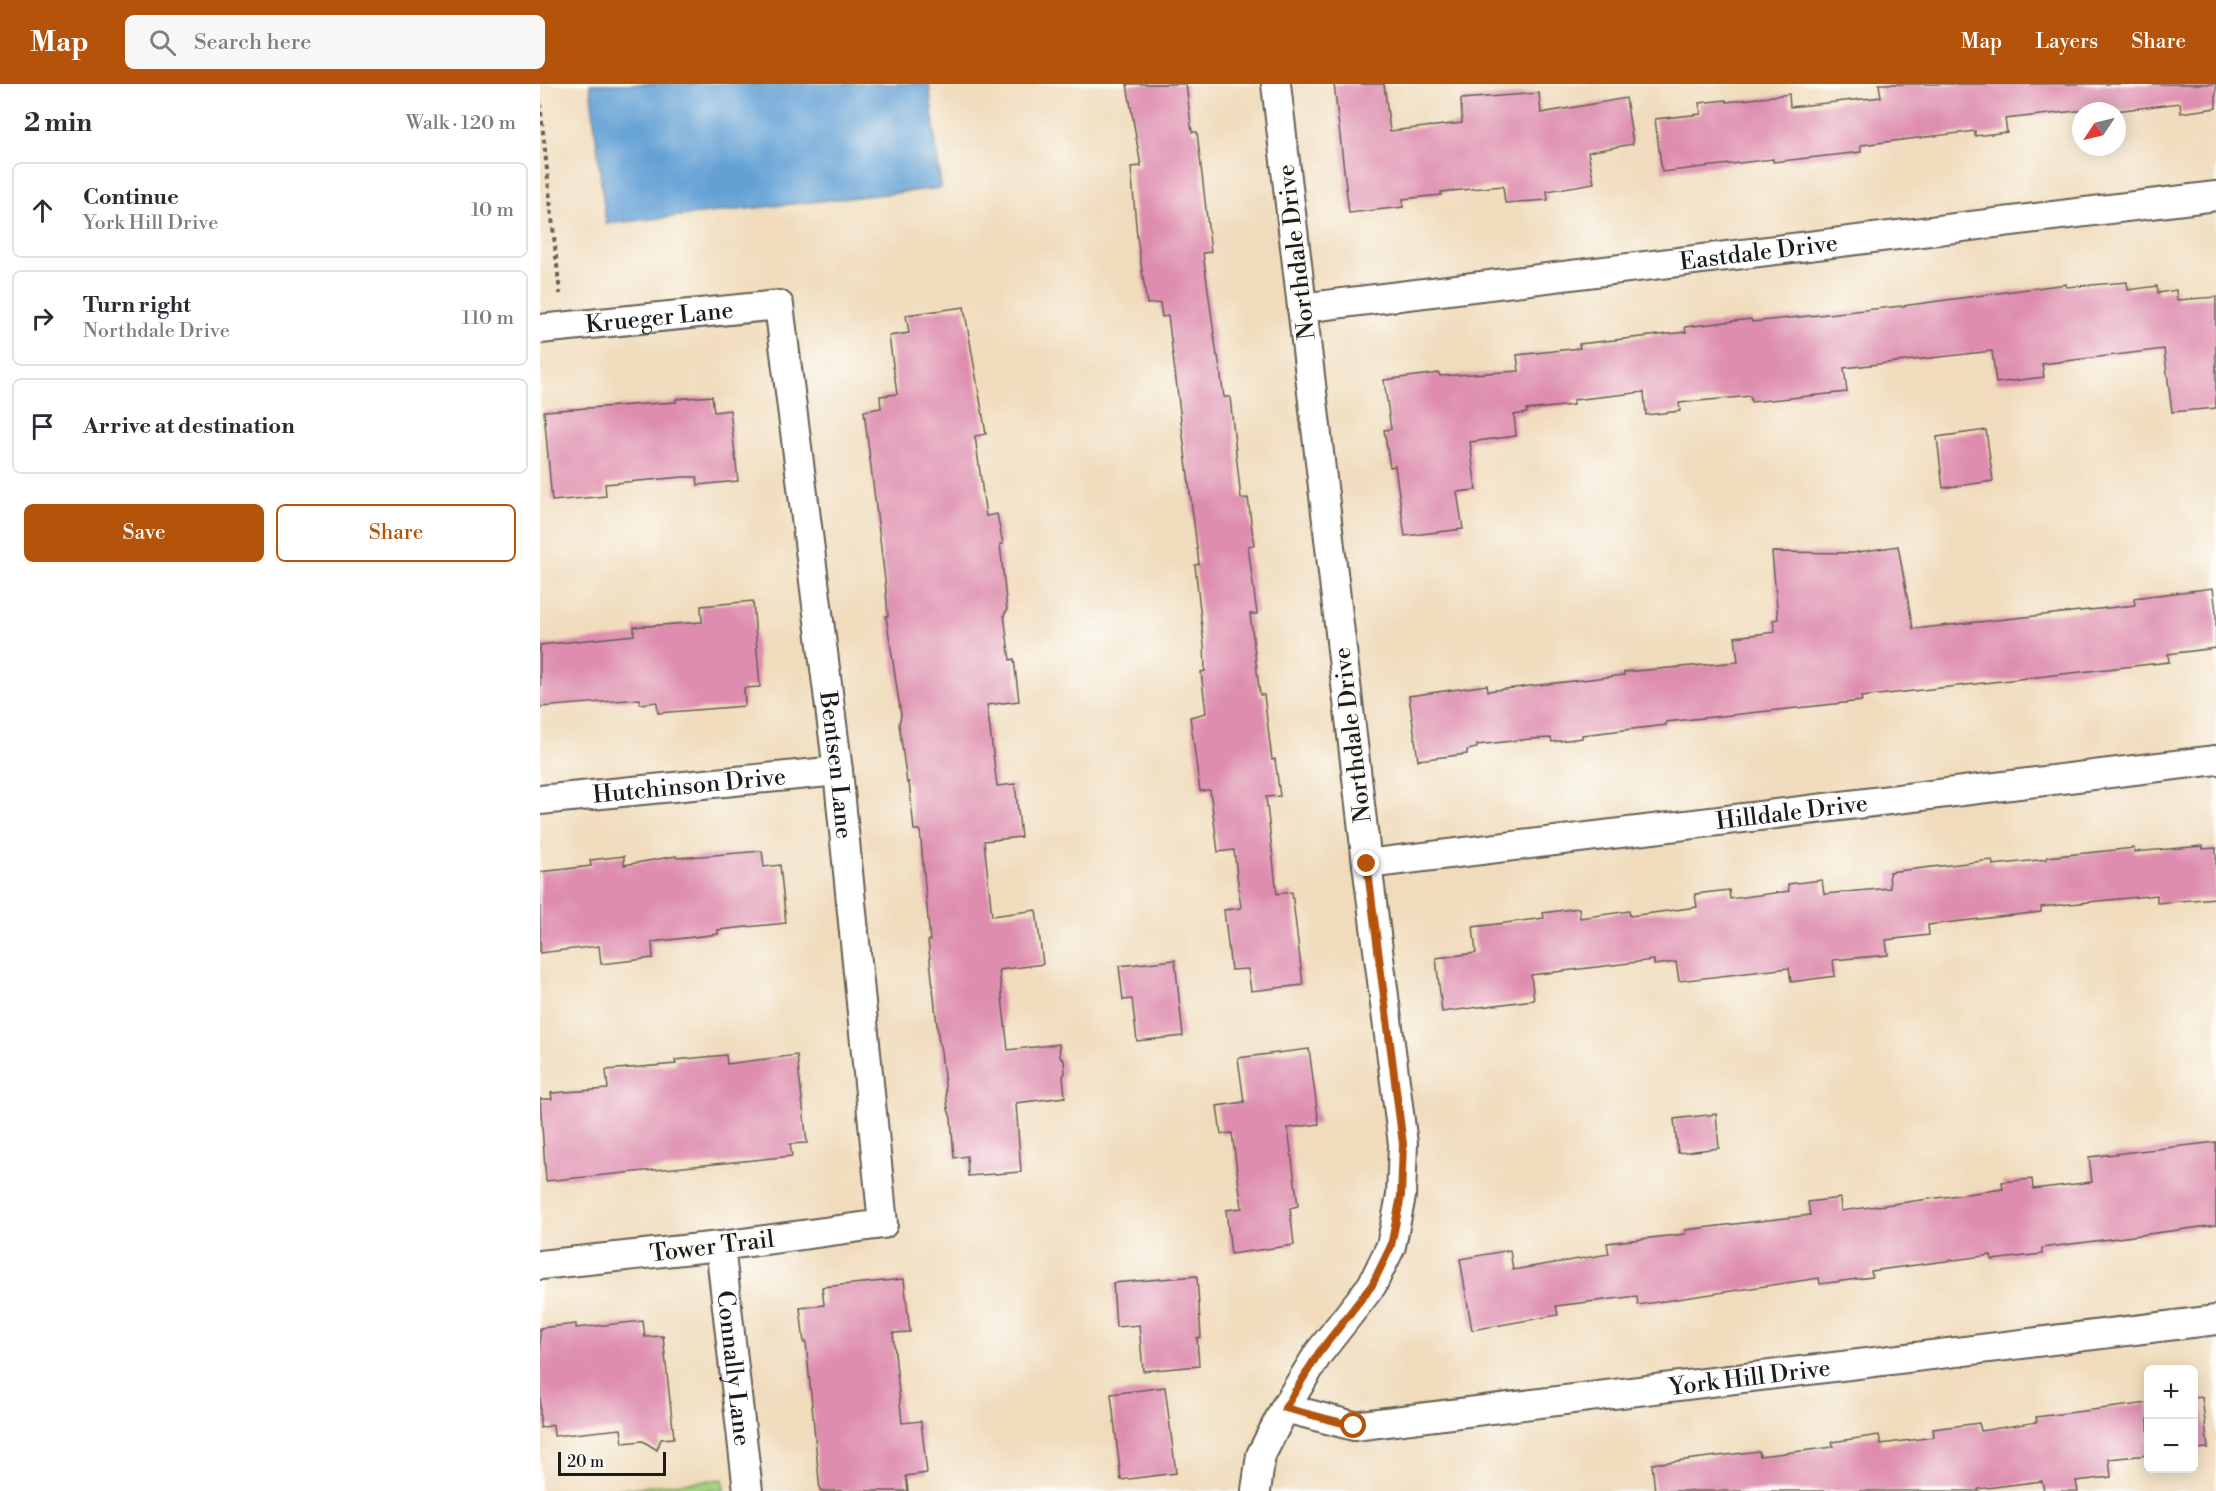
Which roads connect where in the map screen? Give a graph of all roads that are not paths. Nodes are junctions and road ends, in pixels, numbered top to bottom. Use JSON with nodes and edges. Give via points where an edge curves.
{"nodes":[{"id":1,"x":1276,"y":84,"type":"edge"},
{"id":2,"x":2216,"y":196,"type":"edge"},
{"id":3,"x":779,"y":305,"type":"joint"},
{"id":4,"x":1302,"y":308,"type":"junction"},
{"id":5,"x":540,"y":329,"type":"edge"},
{"id":6,"x":2216,"y":760,"type":"edge"},
{"id":7,"x":838,"y":771,"type":"junction"},
{"id":8,"x":540,"y":800,"type":"edge"},
{"id":9,"x":1367,"y":864,"type":"junction"},
{"id":10,"x":884,"y":1224,"type":"joint"},
{"id":11,"x":720,"y":1246,"type":"junction"},
{"id":12,"x":540,"y":1265,"type":"edge"},
{"id":13,"x":2216,"y":1320,"type":"edge"},
{"id":14,"x":1285,"y":1408,"type":"junction"},
{"id":15,"x":748,"y":1491,"type":"edge"},
{"id":16,"x":1256,"y":1491,"type":"edge"}],
"edges":[{"from":1,"to":4,"type":"street","name":"Northdale Drive"},
{"from":2,"to":4,"type":"street","name":"Eastdale Drive"},
{"from":3,"to":5,"type":"street","name":"Krueger Lane"},
{"from":3,"to":7,"type":"street","name":"Bentsen Lane"},
{"from":4,"to":9,"type":"street","name":"Northdale Drive"},
{"from":6,"to":9,"type":"street","name":"Hilldale Drive"},
{"from":7,"to":8,"type":"street","name":"Hutchinson Drive"},
{"from":7,"to":10,"type":"street","name":"Bentsen Lane"},
{"from":9,"to":14,"type":"street","name":"Northdale Drive","via":[[1403,1144],[1401,1196],[1391,1246],[1372,1285],[1318,1354]]},
{"from":10,"to":11,"type":"street","name":"Tower Trail"},
{"from":11,"to":12,"type":"street","name":"Tower Trail"},
{"from":11,"to":15,"type":"street","name":"Connally Lane"},
{"from":13,"to":14,"type":"street","name":"York Hill Drive","via":[[1354,1426]]},
{"from":14,"to":16,"type":"street","name":"Northdale Drive","via":[[1261,1455]]}]}
